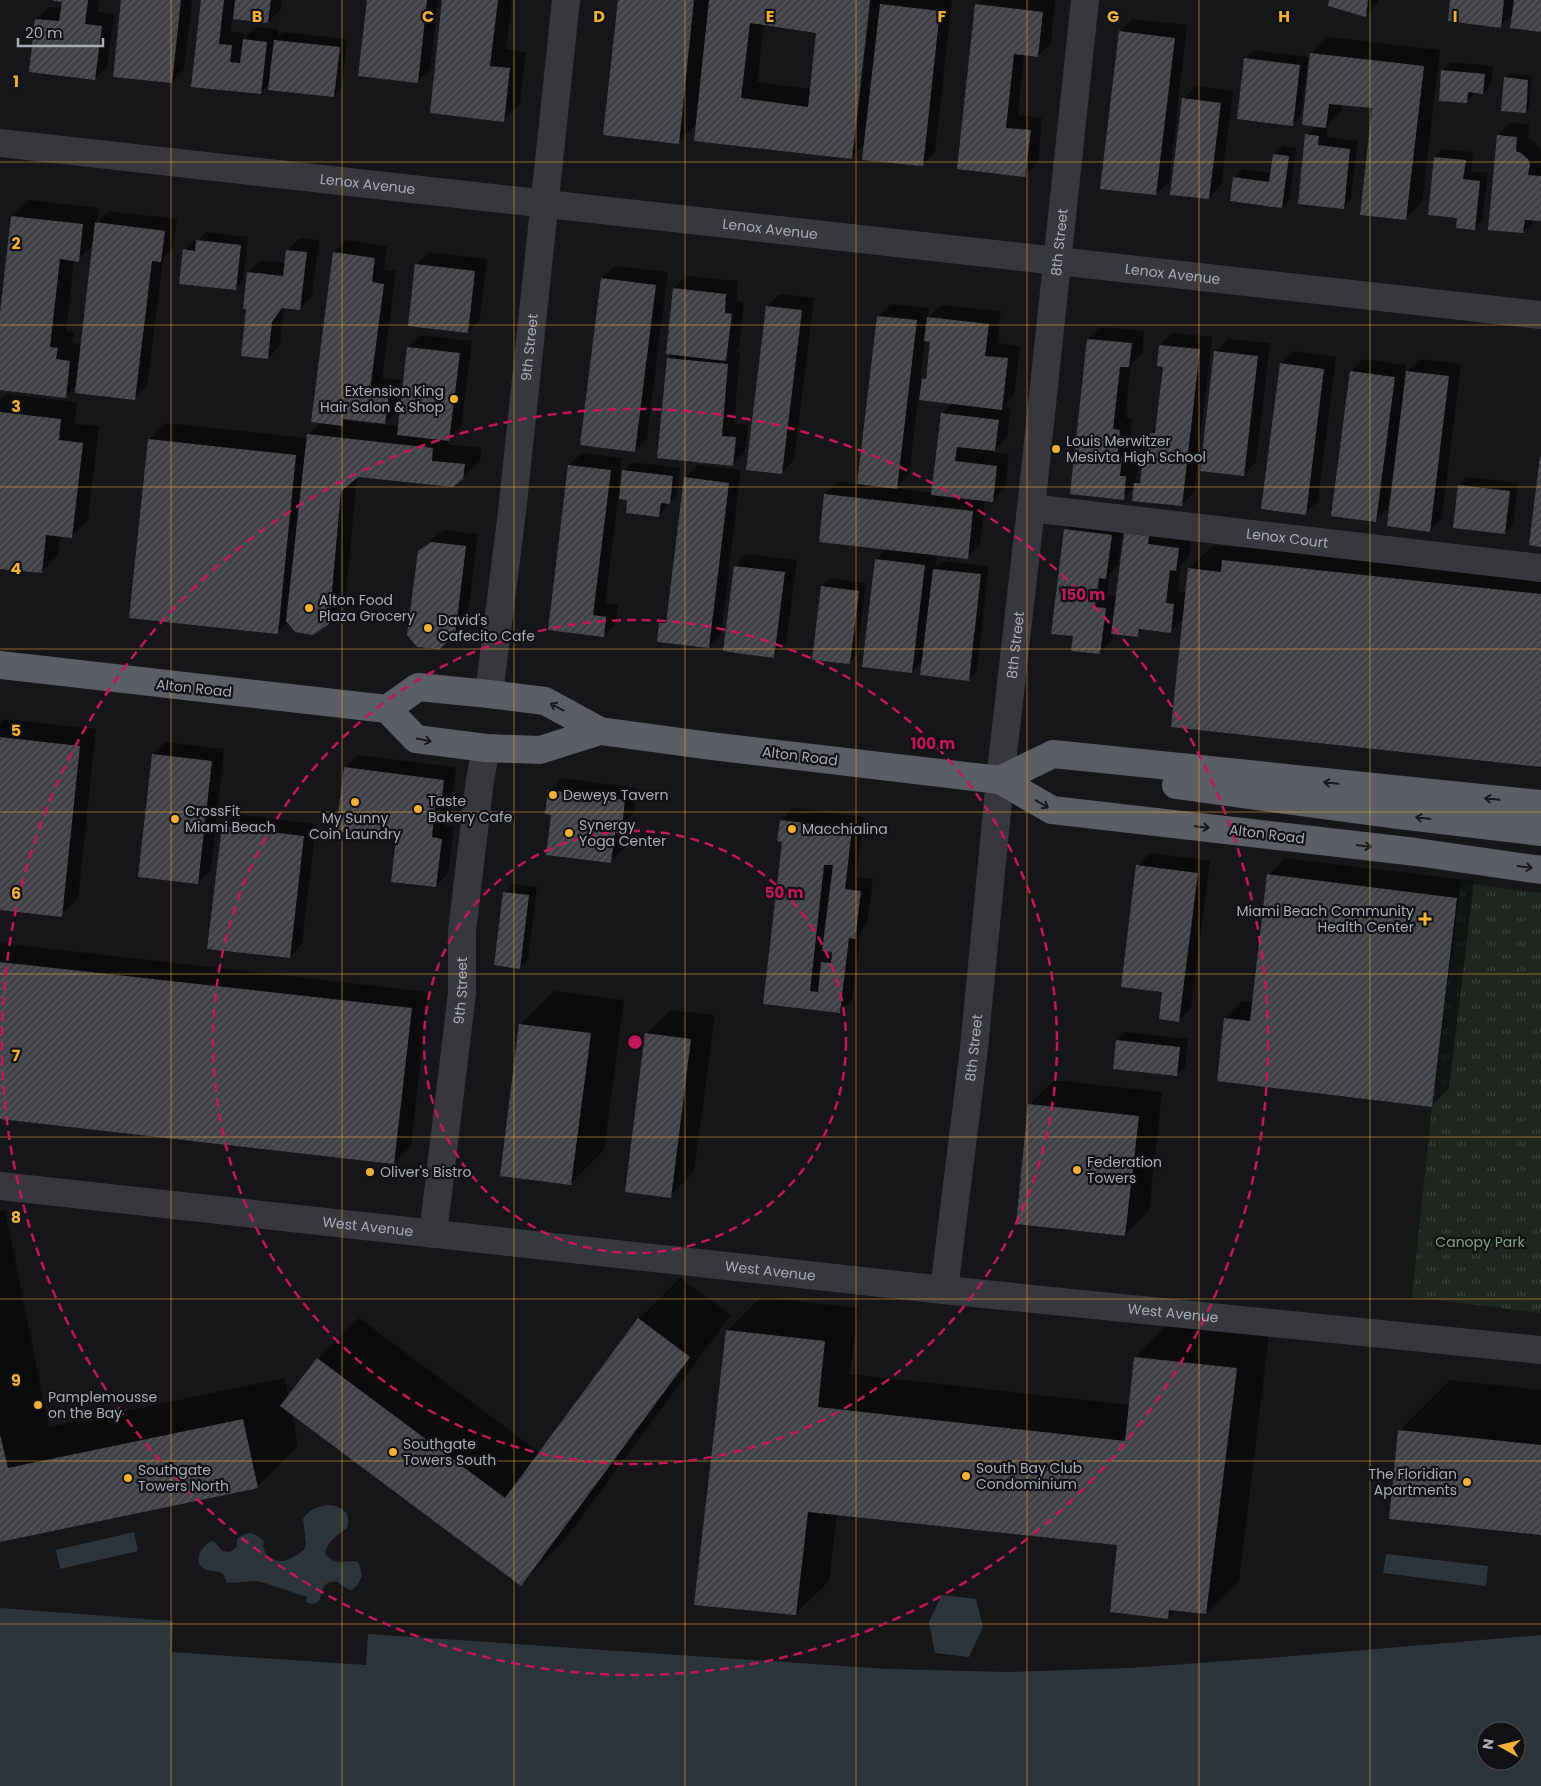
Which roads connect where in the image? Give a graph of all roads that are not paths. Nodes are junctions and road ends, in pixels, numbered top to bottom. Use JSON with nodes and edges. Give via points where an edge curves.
{"nodes":[{"id":1,"x":566,"y":0,"type":"edge"},
{"id":2,"x":1085,"y":0,"type":"edge"},
{"id":3,"x":0,"y":143,"type":"edge"},
{"id":4,"x":544,"y":204,"type":"junction"},
{"id":5,"x":1057,"y":262,"type":"junction"},
{"id":6,"x":1541,"y":315,"type":"edge"},
{"id":7,"x":1031,"y":508,"type":"junction"},
{"id":8,"x":1541,"y":568,"type":"edge"},
{"id":9,"x":0,"y":665,"type":"edge"},
{"id":10,"x":489,"y":694,"type":"junction"},
{"id":11,"x":387,"y":709,"type":"junction"},
{"id":12,"x":600,"y":730,"type":"junction"},
{"id":13,"x":486,"y":748,"type":"junction"},
{"id":14,"x":1000,"y":780,"type":"junction"},
{"id":15,"x":1541,"y":804,"type":"edge"},
{"id":16,"x":1541,"y":832,"type":"edge"},
{"id":17,"x":1541,"y":870,"type":"edge"},
{"id":18,"x":0,"y":1186,"type":"edge"},
{"id":19,"x":433,"y":1234,"type":"junction"},
{"id":20,"x":944,"y":1290,"type":"junction"},
{"id":21,"x":1541,"y":1350,"type":"edge"}],
"edges":[{"from":1,"to":4,"type":"street","name":"9th Street"},
{"from":2,"to":5,"type":"street","name":"8th Street"},
{"from":3,"to":4,"type":"street","name":"Lenox Avenue"},
{"from":4,"to":5,"type":"street","name":"Lenox Avenue"},
{"from":4,"to":10,"type":"street","name":"9th Street","via":[[512,512]]},
{"from":5,"to":6,"type":"street","name":"Lenox Avenue"},
{"from":5,"to":7,"type":"street","name":"8th Street"},
{"from":7,"to":8,"type":"street","name":"Lenox Court"},
{"from":7,"to":14,"type":"street","name":"8th Street"},
{"from":9,"to":11,"type":"highway","name":"Alton Road"},
{"from":10,"to":11,"type":"highway","name":"Alton Road","via":[[418,687]]},
{"from":12,"to":10,"type":"highway","name":"Alton Road","one_way":true,"via":[[545,701]]},
{"from":11,"to":13,"type":"highway","name":"Alton Road","one_way":true,"via":[[416,739]]},
{"from":12,"to":13,"type":"highway","name":"Alton Road","via":[[540,750]]},
{"from":12,"to":14,"type":"highway","name":"Alton Road"},
{"from":13,"to":19,"type":"street","name":"9th Street","via":[[462,931],[462,993]]},
{"from":15,"to":14,"type":"highway","one_way":true,"via":[[1052,754]]},
{"from":16,"to":14,"type":"highway","one_way":true,"via":[[1049,767]]},
{"from":14,"to":17,"type":"highway","name":"Alton Road","one_way":true,"via":[[1052,810],[1416,852]]},
{"from":14,"to":20,"type":"street","name":"8th Street","via":[[974,1048]]},
{"from":18,"to":19,"type":"street","name":"West Avenue"},
{"from":19,"to":20,"type":"street","name":"West Avenue"},
{"from":20,"to":21,"type":"street","name":"West Avenue"}]}
